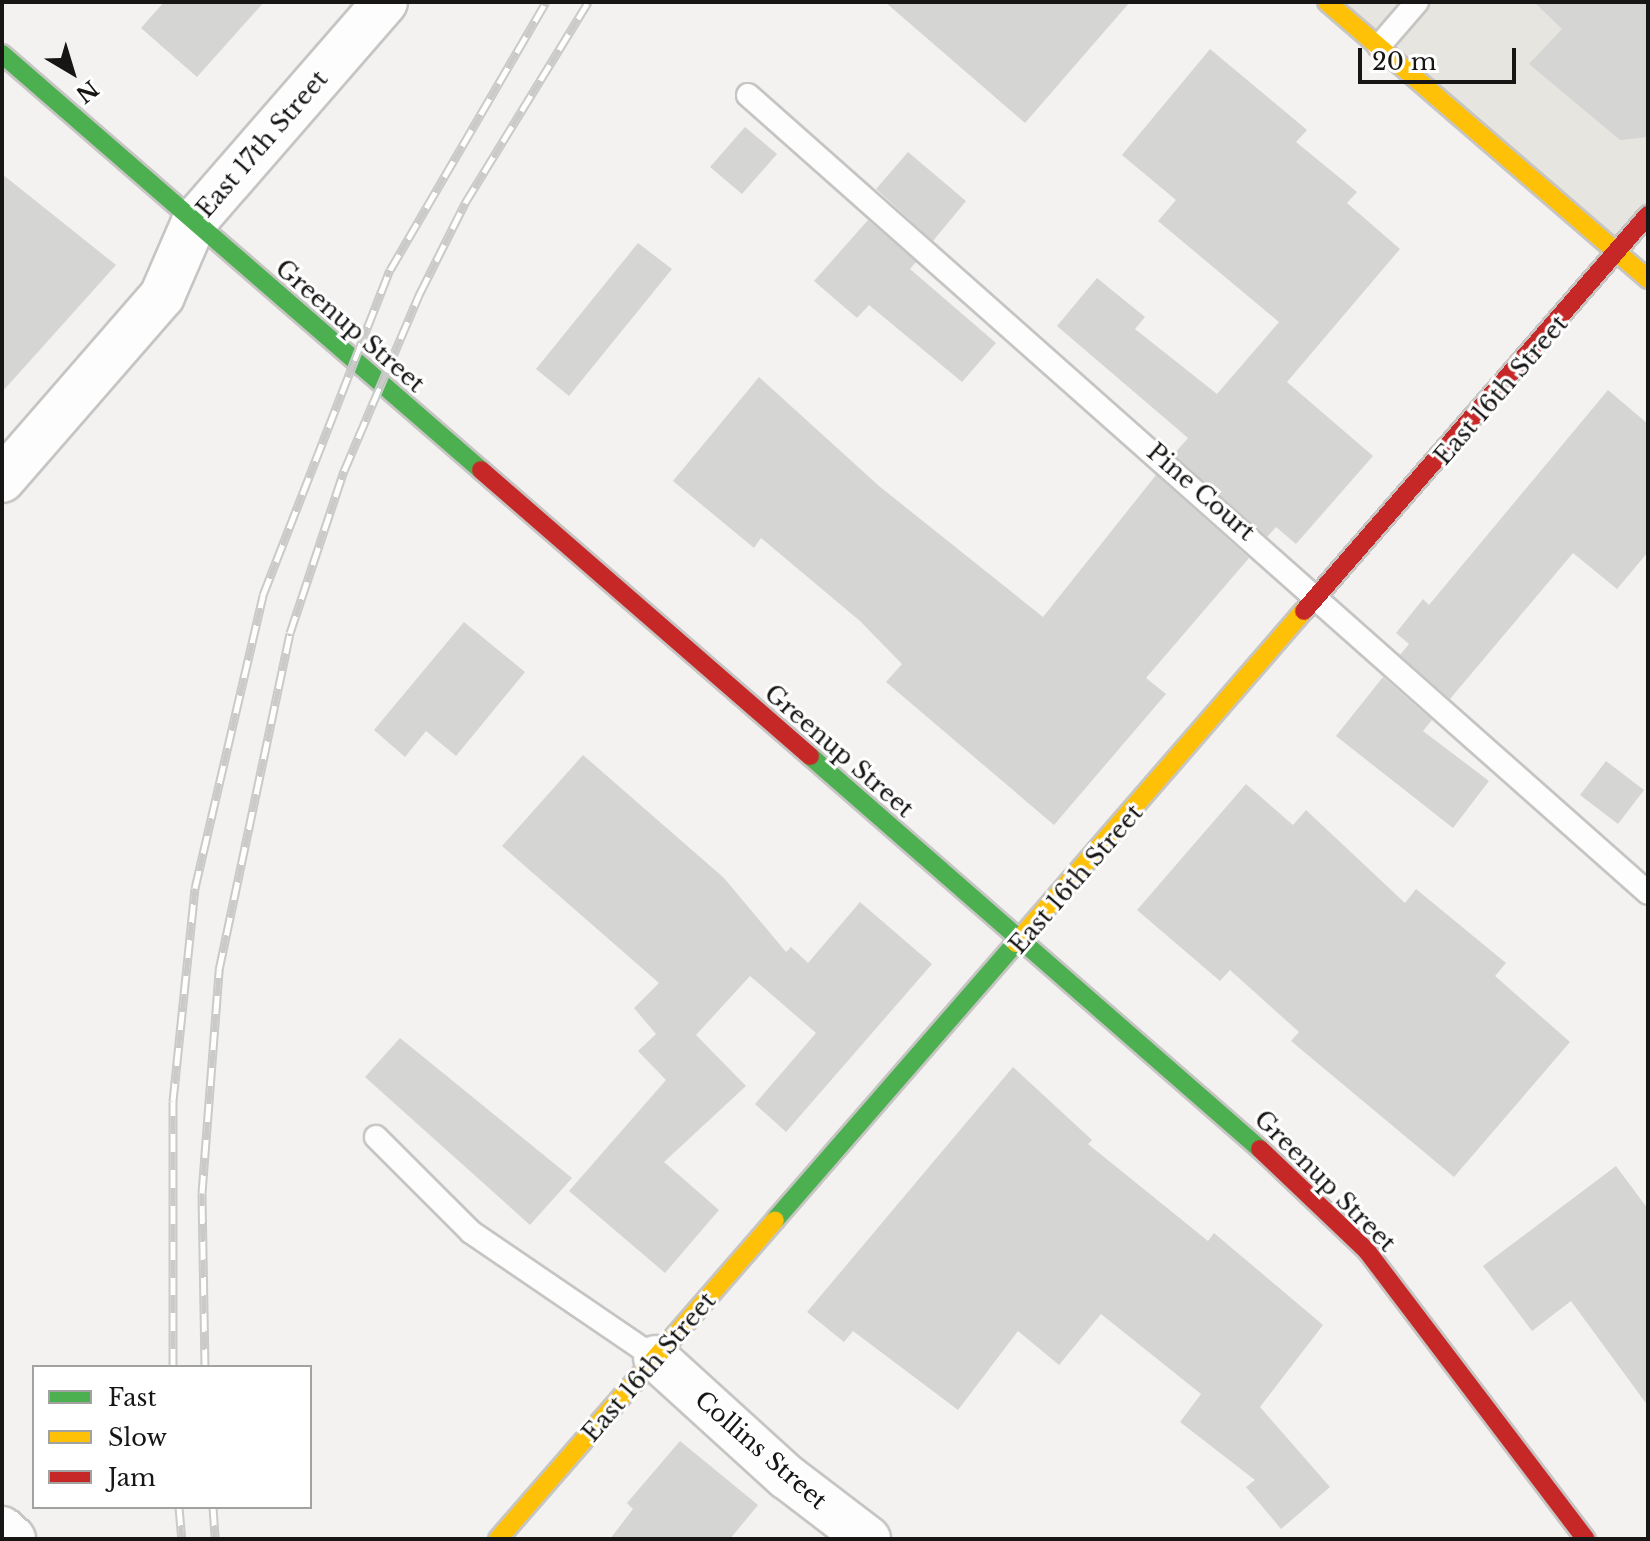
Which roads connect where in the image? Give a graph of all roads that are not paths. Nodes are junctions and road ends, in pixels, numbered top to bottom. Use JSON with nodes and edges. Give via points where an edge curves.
{"nodes":[{"id":1,"x":385,"y":2,"type":"edge"},
{"id":2,"x":1327,"y":2,"type":"edge"},
{"id":3,"x":1417,"y":2,"type":"edge"},
{"id":4,"x":1379,"y":46,"type":"junction"},
{"id":5,"x":2,"y":54,"type":"edge"},
{"id":6,"x":748,"y":95,"type":"dead end"},
{"id":7,"x":1648,"y":215,"type":"edge"},
{"id":8,"x":194,"y":222,"type":"junction"},
{"id":9,"x":1617,"y":251,"type":"junction"},
{"id":10,"x":1648,"y":279,"type":"edge"},
{"id":11,"x":2,"y":480,"type":"edge"},
{"id":12,"x":1318,"y":600,"type":"junction"},
{"id":13,"x":1648,"y":893,"type":"edge"},
{"id":14,"x":1022,"y":942,"type":"junction"},
{"id":15,"x":376,"y":1137,"type":"dead end"},
{"id":16,"x":656,"y":1358,"type":"junction"},
{"id":17,"x":2,"y":1529,"type":"edge"},
{"id":18,"x":12,"y":1539,"type":"edge"},
{"id":19,"x":498,"y":1539,"type":"edge"},
{"id":20,"x":868,"y":1539,"type":"edge"},
{"id":21,"x":1586,"y":1539,"type":"edge"}],
"edges":[{"from":1,"to":8,"type":"street","name":"East 17th Street"},
{"from":2,"to":4,"type":"main road"},
{"from":3,"to":4,"type":"lane"},
{"from":4,"to":9,"type":"main road"},
{"from":5,"to":8,"type":"main road","name":"Greenup Street"},
{"from":6,"to":12,"type":"lane","name":"Pine Court"},
{"from":7,"to":9,"type":"main road","name":"East 16th Street"},
{"from":8,"to":11,"type":"street","name":"East 17th Street","via":[[162,296]]},
{"from":8,"to":14,"type":"main road","name":"Greenup Street"},
{"from":9,"to":10,"type":"main road"},
{"from":9,"to":12,"type":"main road","name":"East 16th Street"},
{"from":12,"to":13,"type":"lane","name":"Pine Court"},
{"from":12,"to":14,"type":"main road","name":"East 16th Street"},
{"from":14,"to":16,"type":"main road","name":"East 16th Street"},
{"from":14,"to":21,"type":"main road","name":"Greenup Street","via":[[1247,1136],[1367,1251]]},
{"from":15,"to":16,"type":"lane","via":[[471,1232]]},
{"from":16,"to":19,"type":"main road","name":"East 16th Street"},
{"from":16,"to":20,"type":"street","name":"Collins Street","via":[[787,1477]]},
{"from":17,"to":18,"type":"street"}]}
